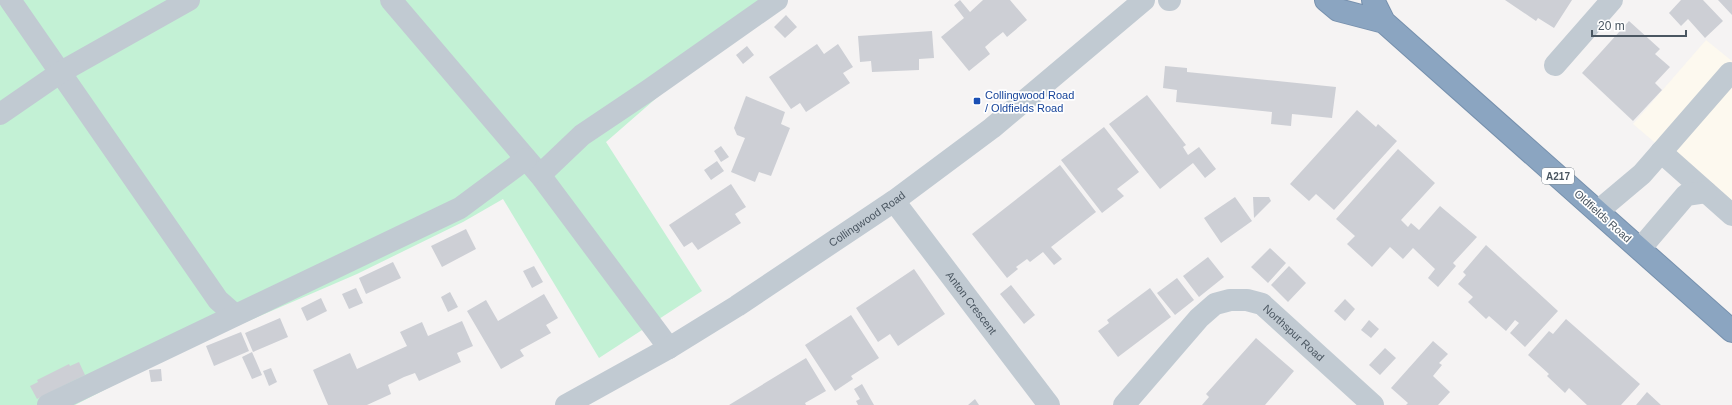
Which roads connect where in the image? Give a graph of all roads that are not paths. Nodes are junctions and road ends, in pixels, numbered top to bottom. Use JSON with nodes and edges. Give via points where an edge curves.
{"nodes":[{"id":1,"x":10,"y":0,"type":"edge"},
{"id":2,"x":189,"y":0,"type":"edge"},
{"id":3,"x":391,"y":0,"type":"edge"},
{"id":4,"x":777,"y":0,"type":"edge"},
{"id":5,"x":1144,"y":0,"type":"edge"},
{"id":6,"x":1326,"y":0,"type":"edge"},
{"id":7,"x":1373,"y":0,"type":"edge"},
{"id":8,"x":1612,"y":0,"type":"edge"},
{"id":9,"x":1384,"y":22,"type":"junction"},
{"id":10,"x":1555,"y":65,"type":"dead end"},
{"id":11,"x":61,"y":72,"type":"junction"},
{"id":12,"x":1732,"y":74,"type":"edge"},
{"id":13,"x":0,"y":114,"type":"edge"},
{"id":14,"x":1661,"y":152,"type":"junction"},
{"id":15,"x":526,"y":159,"type":"junction"},
{"id":16,"x":540,"y":175,"type":"junction"},
{"id":17,"x":1706,"y":192,"type":"junction"},
{"id":18,"x":894,"y":201,"type":"junction"},
{"id":19,"x":1598,"y":211,"type":"junction"},
{"id":20,"x":1732,"y":215,"type":"edge"},
{"id":21,"x":1640,"y":249,"type":"junction"},
{"id":22,"x":235,"y":315,"type":"junction"},
{"id":23,"x":1732,"y":331,"type":"edge"},
{"id":24,"x":669,"y":348,"type":"junction"},
{"id":25,"x":48,"y":405,"type":"edge"},
{"id":26,"x":566,"y":405,"type":"edge"},
{"id":27,"x":1049,"y":405,"type":"edge"},
{"id":28,"x":1124,"y":405,"type":"edge"},
{"id":29,"x":1374,"y":405,"type":"edge"}],
"edges":[{"from":1,"to":11,"type":"street"},
{"from":2,"to":11,"type":"street"},
{"from":3,"to":15,"type":"street"},
{"from":4,"to":16,"type":"street","via":[[582,135]]},
{"from":5,"to":18,"type":"street","name":"Collingwood Road","via":[[992,128]]},
{"from":6,"to":9,"type":"highway","name":"Oldfields Road","number":"A217","via":[[1338,10]]},
{"from":7,"to":9,"type":"highway","name":"Oldfields Road","number":"A217"},
{"from":8,"to":10,"type":"street"},
{"from":9,"to":19,"type":"highway","name":"Oldfields Road","number":"A217"},
{"from":11,"to":13,"type":"street"},
{"from":11,"to":22,"type":"street","via":[[218,300]]},
{"from":12,"to":14,"type":"street","via":[[1730,73]]},
{"from":14,"to":17,"type":"street"},
{"from":14,"to":19,"type":"street","via":[[1642,174]]},
{"from":15,"to":16,"type":"street"},
{"from":15,"to":22,"type":"street","via":[[460,208]]},
{"from":16,"to":24,"type":"street"},
{"from":17,"to":20,"type":"street"},
{"from":17,"to":21,"type":"street","via":[[1686,195]]},
{"from":18,"to":24,"type":"street","name":"Collingwood Road"},
{"from":18,"to":27,"type":"street","name":"Anton Crescent"},
{"from":19,"to":21,"type":"highway","name":"Oldfields Road","number":"A217"},
{"from":21,"to":23,"type":"highway","name":"Oldfields Road","number":"A217"},
{"from":22,"to":25,"type":"street"},
{"from":24,"to":26,"type":"street","name":"Collingwood Road"},
{"from":28,"to":29,"type":"street","name":"Northspur Road","via":[[1199,318],[1215,304],[1230,300],[1247,300],[1262,304]]}]}
